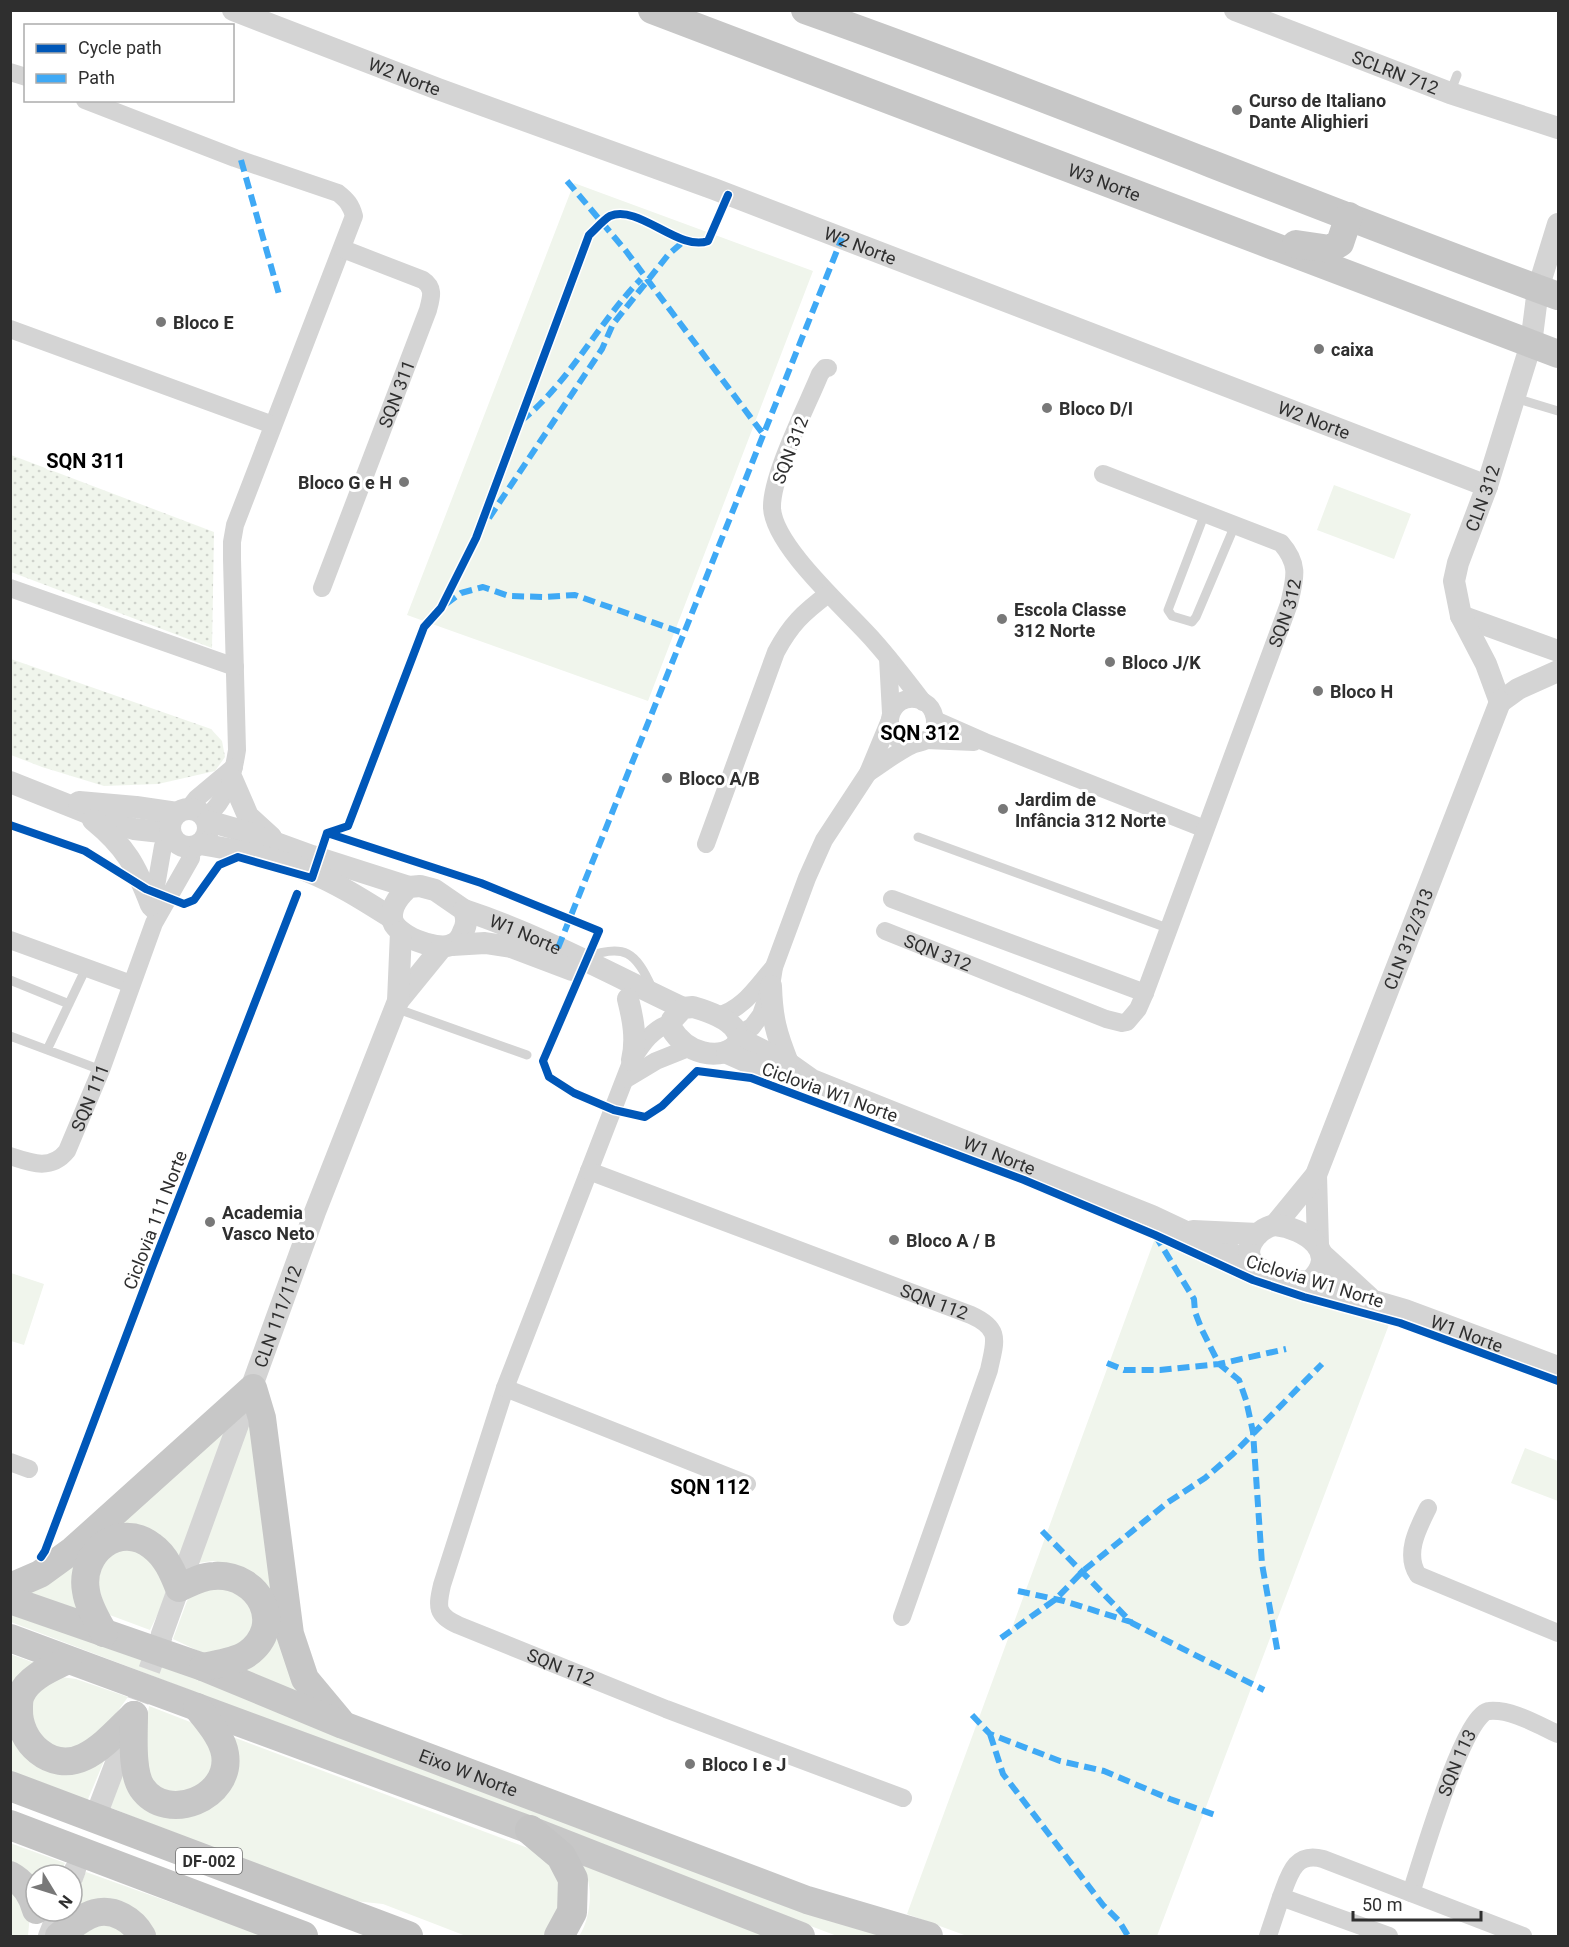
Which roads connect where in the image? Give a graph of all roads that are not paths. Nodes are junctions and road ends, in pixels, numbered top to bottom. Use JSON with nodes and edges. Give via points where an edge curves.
{"nodes":[{"id":1,"x":233,"y":10,"type":"edge"},
{"id":2,"x":652,"y":10,"type":"edge"},
{"id":3,"x":805,"y":10,"type":"edge"},
{"id":4,"x":1246,"y":12,"type":"edge"},
{"id":5,"x":90,"y":102,"type":"edge"},
{"id":6,"x":1558,"y":128,"type":"edge"},
{"id":7,"x":1349,"y":216,"type":"junction"},
{"id":8,"x":1558,"y":224,"type":"edge"},
{"id":9,"x":1256,"y":238,"type":"junction"},
{"id":10,"x":343,"y":249,"type":"junction"},
{"id":11,"x":1549,"y":292,"type":"edge"},
{"id":12,"x":10,"y":329,"type":"edge"},
{"id":13,"x":1531,"y":344,"type":"junction"},
{"id":14,"x":1558,"y":354,"type":"edge"},
{"id":15,"x":828,"y":368,"type":"dead end"},
{"id":16,"x":1514,"y":398,"type":"junction"},
{"id":17,"x":1558,"y":411,"type":"edge"},
{"id":18,"x":273,"y":425,"type":"junction"},
{"id":19,"x":1103,"y":474,"type":"dead end"},
{"id":20,"x":1486,"y":486,"type":"junction"},
{"id":21,"x":1204,"y":513,"type":"junction"},
{"id":22,"x":1235,"y":525,"type":"junction"},
{"id":23,"x":10,"y":588,"type":"edge"},
{"id":24,"x":322,"y":588,"type":"dead end"},
{"id":25,"x":828,"y":594,"type":"junction"},
{"id":26,"x":1461,"y":616,"type":"junction"},
{"id":27,"x":1558,"y":651,"type":"edge"},
{"id":28,"x":888,"y":658,"type":"junction"},
{"id":29,"x":235,"y":667,"type":"junction"},
{"id":30,"x":1558,"y":670,"type":"edge"},
{"id":31,"x":923,"y":702,"type":"junction"},
{"id":32,"x":1500,"y":702,"type":"junction"},
{"id":33,"x":890,"y":716,"type":"junction"},
{"id":34,"x":935,"y":720,"type":"junction"},
{"id":35,"x":985,"y":742,"type":"junction"},
{"id":36,"x":919,"y":743,"type":"junction"},
{"id":37,"x":233,"y":773,"type":"junction"},
{"id":38,"x":868,"y":773,"type":"junction"},
{"id":39,"x":10,"y":782,"type":"edge"},
{"id":40,"x":60,"y":801,"type":"junction"},
{"id":41,"x":82,"y":812,"type":"junction"},
{"id":42,"x":187,"y":821,"type":"junction"},
{"id":43,"x":1205,"y":829,"type":"junction"},
{"id":44,"x":918,"y":837,"type":"dead end"},
{"id":45,"x":276,"y":842,"type":"junction"},
{"id":46,"x":706,"y":844,"type":"dead end"},
{"id":47,"x":196,"y":846,"type":"junction"},
{"id":48,"x":409,"y":887,"type":"junction"},
{"id":49,"x":892,"y":899,"type":"dead end"},
{"id":50,"x":464,"y":910,"type":"junction"},
{"id":51,"x":153,"y":914,"type":"junction"},
{"id":52,"x":397,"y":925,"type":"junction"},
{"id":53,"x":1170,"y":929,"type":"junction"},
{"id":54,"x":885,"y":931,"type":"dead end"},
{"id":55,"x":10,"y":940,"type":"edge"},
{"id":56,"x":447,"y":946,"type":"junction"},
{"id":57,"x":86,"y":968,"type":"junction"},
{"id":58,"x":772,"y":976,"type":"junction"},
{"id":59,"x":10,"y":980,"type":"edge"},
{"id":60,"x":131,"y":984,"type":"junction"},
{"id":61,"x":1145,"y":993,"type":"junction"},
{"id":62,"x":628,"y":999,"type":"junction"},
{"id":63,"x":69,"y":1004,"type":"junction"},
{"id":64,"x":397,"y":1004,"type":"junction"},
{"id":65,"x":717,"y":1016,"type":"junction"},
{"id":66,"x":675,"y":1017,"type":"junction"},
{"id":67,"x":10,"y":1036,"type":"edge"},
{"id":68,"x":735,"y":1042,"type":"junction"},
{"id":69,"x":691,"y":1047,"type":"junction"},
{"id":70,"x":47,"y":1050,"type":"junction"},
{"id":71,"x":528,"y":1055,"type":"dead end"},
{"id":72,"x":788,"y":1062,"type":"junction"},
{"id":73,"x":629,"y":1069,"type":"junction"},
{"id":74,"x":100,"y":1070,"type":"junction"},
{"id":75,"x":812,"y":1080,"type":"junction"},
{"id":76,"x":10,"y":1156,"type":"edge"},
{"id":77,"x":589,"y":1171,"type":"junction"},
{"id":78,"x":1316,"y":1175,"type":"junction"},
{"id":79,"x":1266,"y":1230,"type":"junction"},
{"id":80,"x":1186,"y":1231,"type":"junction"},
{"id":81,"x":1321,"y":1250,"type":"junction"},
{"id":82,"x":1254,"y":1264,"type":"junction"},
{"id":83,"x":1309,"y":1282,"type":"junction"},
{"id":84,"x":1374,"y":1302,"type":"junction"},
{"id":85,"x":1558,"y":1367,"type":"edge"},
{"id":86,"x":253,"y":1388,"type":"junction"},
{"id":87,"x":505,"y":1388,"type":"junction"},
{"id":88,"x":10,"y":1462,"type":"edge"},
{"id":89,"x":29,"y":1469,"type":"dead end"},
{"id":90,"x":747,"y":1484,"type":"dead end"},
{"id":91,"x":1428,"y":1508,"type":"dead end"},
{"id":92,"x":10,"y":1587,"type":"edge"},
{"id":93,"x":179,"y":1588,"type":"junction"},
{"id":94,"x":10,"y":1600,"type":"edge"},
{"id":95,"x":902,"y":1617,"type":"dead end"},
{"id":96,"x":104,"y":1633,"type":"junction"},
{"id":97,"x":1558,"y":1633,"type":"edge"},
{"id":98,"x":162,"y":1634,"type":"tunnel mouth"},
{"id":99,"x":10,"y":1638,"type":"edge"},
{"id":100,"x":68,"y":1660,"type":"junction"},
{"id":101,"x":203,"y":1667,"type":"junction"},
{"id":102,"x":197,"y":1707,"type":"junction"},
{"id":103,"x":136,"y":1708,"type":"junction"},
{"id":104,"x":343,"y":1725,"type":"junction"},
{"id":105,"x":1558,"y":1734,"type":"edge"},
{"id":106,"x":10,"y":1786,"type":"edge"},
{"id":107,"x":903,"y":1798,"type":"dead end"},
{"id":108,"x":100,"y":1805,"type":"dead end"},
{"id":109,"x":10,"y":1826,"type":"edge"},
{"id":110,"x":530,"y":1830,"type":"junction"},
{"id":111,"x":10,"y":1875,"type":"edge"},
{"id":112,"x":24,"y":1887,"type":"edge"},
{"id":113,"x":1411,"y":1893,"type":"junction"},
{"id":114,"x":1281,"y":1897,"type":"junction"},
{"id":115,"x":59,"y":1936,"type":"edge"},
{"id":116,"x":142,"y":1936,"type":"edge"},
{"id":117,"x":303,"y":1936,"type":"edge"},
{"id":118,"x":408,"y":1936,"type":"edge"},
{"id":119,"x":559,"y":1936,"type":"edge"},
{"id":120,"x":801,"y":1936,"type":"edge"},
{"id":121,"x":929,"y":1936,"type":"edge"},
{"id":122,"x":1268,"y":1936,"type":"edge"},
{"id":123,"x":1389,"y":1936,"type":"edge"},
{"id":124,"x":1522,"y":1936,"type":"edge"}],
"edges":[{"from":1,"to":20,"type":"street","name":"W2 Norte"},
{"from":2,"to":9,"type":"main road","name":"W3 Norte"},
{"from":3,"to":7,"type":"main road"},
{"from":4,"to":6,"type":"street","name":"SCLRN 712","via":[[1454,84]]},
{"from":5,"to":10,"type":"street","via":[[338,193],[348,201],[354,216]]},
{"from":7,"to":9,"type":"main road","via":[[1340,243],[1330,249]]},
{"from":7,"to":11,"type":"main road"},
{"from":8,"to":11,"type":"street","name":"CLN 312"},
{"from":9,"to":13,"type":"main road","name":"W3 Norte"},
{"from":10,"to":18,"type":"street"},
{"from":10,"to":24,"type":"street","name":"SQN 311","via":[[423,280],[432,290],[428,310]]},
{"from":11,"to":13,"type":"street","name":"CLN 312"},
{"from":12,"to":18,"type":"street"},
{"from":13,"to":14,"type":"main road","name":"W3 Norte"},
{"from":13,"to":16,"type":"street","name":"CLN 312"},
{"from":15,"to":25,"type":"street","name":"SQN 312","via":[[820,374],[792,440],[773,493],[772,507],[789,548]]},
{"from":16,"to":17,"type":"lane"},
{"from":16,"to":20,"type":"street","name":"CLN 312"},
{"from":18,"to":29,"type":"street","via":[[232,542]]},
{"from":19,"to":21,"type":"street","name":"SQN 312"},
{"from":20,"to":26,"type":"street","name":"CLN 312","via":[[1454,581]]},
{"from":21,"to":22,"type":"street","name":"SQN 312"},
{"from":21,"to":22,"type":"lane","via":[[1168,610],[1172,616],[1192,622],[1196,617]]},
{"from":22,"to":43,"type":"street","name":"SQN 312","via":[[1281,543],[1292,558],[1295,572],[1289,604]]},
{"from":23,"to":29,"type":"street"},
{"from":25,"to":28,"type":"street","name":"SQN 312"},
{"from":25,"to":46,"type":"street","via":[[801,615],[776,652]]},
{"from":26,"to":27,"type":"street"},
{"from":26,"to":32,"type":"street","name":"CLN 312"},
{"from":28,"to":31,"type":"street","name":"SQN 312"},
{"from":28,"to":33,"type":"street"},
{"from":29,"to":37,"type":"street","via":[[237,750]]},
{"from":30,"to":32,"type":"street"},
{"from":31,"to":33,"type":"street","via":[[901,702]]},
{"from":31,"to":34,"type":"street","via":[[934,713]]},
{"from":32,"to":78,"type":"street","name":"CLN 312/313"},
{"from":33,"to":36,"type":"street","via":[[893,735],[898,740]]},
{"from":33,"to":38,"type":"street"},
{"from":34,"to":35,"type":"street"},
{"from":34,"to":36,"type":"street","via":[[932,735]]},
{"from":35,"to":36,"type":"street"},
{"from":35,"to":43,"type":"street"},
{"from":36,"to":38,"type":"street"},
{"from":37,"to":42,"type":"street","via":[[220,803]]},
{"from":37,"to":45,"type":"street","via":[[248,816]]},
{"from":38,"to":58,"type":"street","via":[[824,840]]},
{"from":39,"to":40,"type":"street"},
{"from":40,"to":41,"type":"street"},
{"from":40,"to":42,"type":"street","via":[[136,807]]},
{"from":41,"to":42,"type":"street","via":[[134,830]]},
{"from":41,"to":51,"type":"street","via":[[128,855],[140,874]]},
{"from":42,"to":45,"type":"street"},
{"from":42,"to":47,"type":"street","via":[[182,846]]},
{"from":42,"to":47,"type":"street","via":[[208,834]]},
{"from":42,"to":51,"type":"street","name":"SQN 111","via":[[163,846]]},
{"from":43,"to":53,"type":"street","name":"SQN 312"},
{"from":44,"to":53,"type":"lane"},
{"from":45,"to":48,"type":"street"},
{"from":47,"to":51,"type":"street","name":"SQN 111"},
{"from":47,"to":52,"type":"street","via":[[270,858],[306,870],[354,894]]},
{"from":48,"to":50,"type":"street","via":[[435,890]]},
{"from":48,"to":52,"type":"street","via":[[396,902]]},
{"from":49,"to":61,"type":"street","name":"SQN 312"},
{"from":50,"to":56,"type":"street","via":[[466,926],[460,939]]},
{"from":50,"to":66,"type":"street","name":"W1 Norte","via":[[510,926],[656,995]]},
{"from":51,"to":60,"type":"street","name":"SQN 111"},
{"from":52,"to":56,"type":"street","via":[[418,942]]},
{"from":52,"to":64,"type":"street","name":"CLN 111/112"},
{"from":53,"to":61,"type":"street","name":"SQN 312"},
{"from":54,"to":61,"type":"street","name":"SQN 312","via":[[1115,1022],[1127,1022]]},
{"from":55,"to":57,"type":"street"},
{"from":56,"to":62,"type":"street","name":"W1 Norte","via":[[485,943],[511,947],[567,968]]},
{"from":56,"to":64,"type":"street","name":"CLN 111/112"},
{"from":57,"to":60,"type":"street"},
{"from":57,"to":63,"type":"lane"},
{"from":58,"to":65,"type":"street","via":[[734,1010]]},
{"from":58,"to":68,"type":"street","via":[[758,1022]]},
{"from":58,"to":72,"type":"street","via":[[772,1015]]},
{"from":59,"to":63,"type":"lane"},
{"from":60,"to":74,"type":"street","name":"SQN 111"},
{"from":62,"to":66,"type":"street","name":"W1 Norte"},
{"from":62,"to":73,"type":"street","via":[[635,1040]]},
{"from":63,"to":70,"type":"lane"},
{"from":64,"to":71,"type":"lane"},
{"from":64,"to":86,"type":"street","name":"CLN 111/112","via":[[315,1212]]},
{"from":65,"to":66,"type":"street","via":[[693,1007]]},
{"from":65,"to":68,"type":"street"},
{"from":66,"to":69,"type":"street","via":[[675,1034]]},
{"from":66,"to":73,"type":"street","name":"SQN 112","via":[[654,1032]]},
{"from":67,"to":70,"type":"lane"},
{"from":68,"to":69,"type":"street","via":[[719,1054]]},
{"from":68,"to":72,"type":"street","name":"W1 Norte"},
{"from":68,"to":75,"type":"street","name":"W1 Norte","via":[[779,1076]]},
{"from":69,"to":73,"type":"street"},
{"from":70,"to":74,"type":"lane"},
{"from":72,"to":75,"type":"street","name":"W1 Norte"},
{"from":73,"to":77,"type":"street","name":"SQN 112"},
{"from":74,"to":76,"type":"street","name":"SQN 111","via":[[61,1159],[45,1165]]},
{"from":75,"to":80,"type":"street","name":"W1 Norte"},
{"from":77,"to":87,"type":"street","name":"SQN 112"},
{"from":77,"to":95,"type":"street","name":"SQN 112","via":[[971,1315],[991,1327],[995,1336],[989,1370]]},
{"from":78,"to":79,"type":"street","name":"CLN 312/313"},
{"from":78,"to":81,"type":"street","name":"CLN 312/313"},
{"from":79,"to":80,"type":"street","name":"W1 Norte"},
{"from":79,"to":81,"type":"street","via":[[1284,1226]]},
{"from":79,"to":82,"type":"street","via":[[1250,1245]]},
{"from":80,"to":82,"type":"street","name":"W1 Norte"},
{"from":81,"to":83,"type":"street","via":[[1321,1266]]},
{"from":81,"to":84,"type":"street","name":"W1 Norte"},
{"from":82,"to":83,"type":"street","via":[[1287,1280]]},
{"from":83,"to":84,"type":"street","name":"W1 Norte"},
{"from":84,"to":85,"type":"street","name":"W1 Norte","via":[[1406,1310]]},
{"from":86,"to":92,"type":"main road","via":[[73,1550],[40,1574]]},
{"from":86,"to":93,"type":"street","name":"CLN 111/112"},
{"from":86,"to":104,"type":"main road","via":[[262,1418],[290,1635],[305,1679]]},
{"from":87,"to":90,"type":"street"},
{"from":87,"to":107,"type":"street","name":"SQN 112","via":[[442,1585],[442,1615],[458,1625],[655,1704]]},
{"from":88,"to":89,"type":"street"},
{"from":91,"to":97,"type":"street","via":[[1411,1558],[1418,1575]]},
{"from":93,"to":96,"type":"main road","via":[[168,1564],[151,1544],[129,1536],[106,1542],[92,1556],[85,1583],[90,1605]]},
{"from":93,"to":98,"type":"street","name":"CLN 111/112"},
{"from":93,"to":101,"type":"main road","via":[[200,1578],[228,1577],[256,1592],[264,1605],[265,1632],[257,1646],[237,1659]]},
{"from":94,"to":96,"type":"main road","name":"Eixo W Norte"},
{"from":96,"to":101,"type":"main road","name":"Eixo W Norte"},
{"from":99,"to":100,"type":"main road","name":"Eixo W Norte"},
{"from":100,"to":102,"type":"main road","name":"Eixo W Norte"},
{"from":100,"to":103,"type":"main road","via":[[43,1673],[21,1695],[21,1726],[40,1754],[62,1761],[83,1758]]},
{"from":101,"to":104,"type":"main road","name":"Eixo W Norte"},
{"from":102,"to":103,"type":"main road","via":[[223,1746],[225,1767],[222,1778],[205,1797],[182,1805],[159,1801],[141,1787],[135,1768]]},
{"from":102,"to":110,"type":"main road","name":"Eixo W Norte"},
{"from":103,"to":108,"type":"street"},
{"from":104,"to":121,"type":"main road","name":"Eixo W Norte","via":[[807,1900]]},
{"from":105,"to":113,"type":"street","name":"SQN 113","via":[[1503,1712],[1489,1711],[1479,1716],[1452,1770]]},
{"from":106,"to":118,"type":"highway","number":"DF-002"},
{"from":109,"to":117,"type":"highway","number":"DF-002"},
{"from":110,"to":119,"type":"highway","via":[[561,1856],[573,1879],[572,1912]]},
{"from":110,"to":120,"type":"main road","name":"Eixo W Norte"},
{"from":111,"to":112,"type":"main road"},
{"from":113,"to":114,"type":"street","via":[[1314,1856],[1294,1866]]},
{"from":113,"to":124,"type":"street"},
{"from":114,"to":122,"type":"street"},
{"from":114,"to":123,"type":"street"},
{"from":115,"to":116,"type":"main road","via":[[84,1918],[108,1912],[128,1920]]}]}
